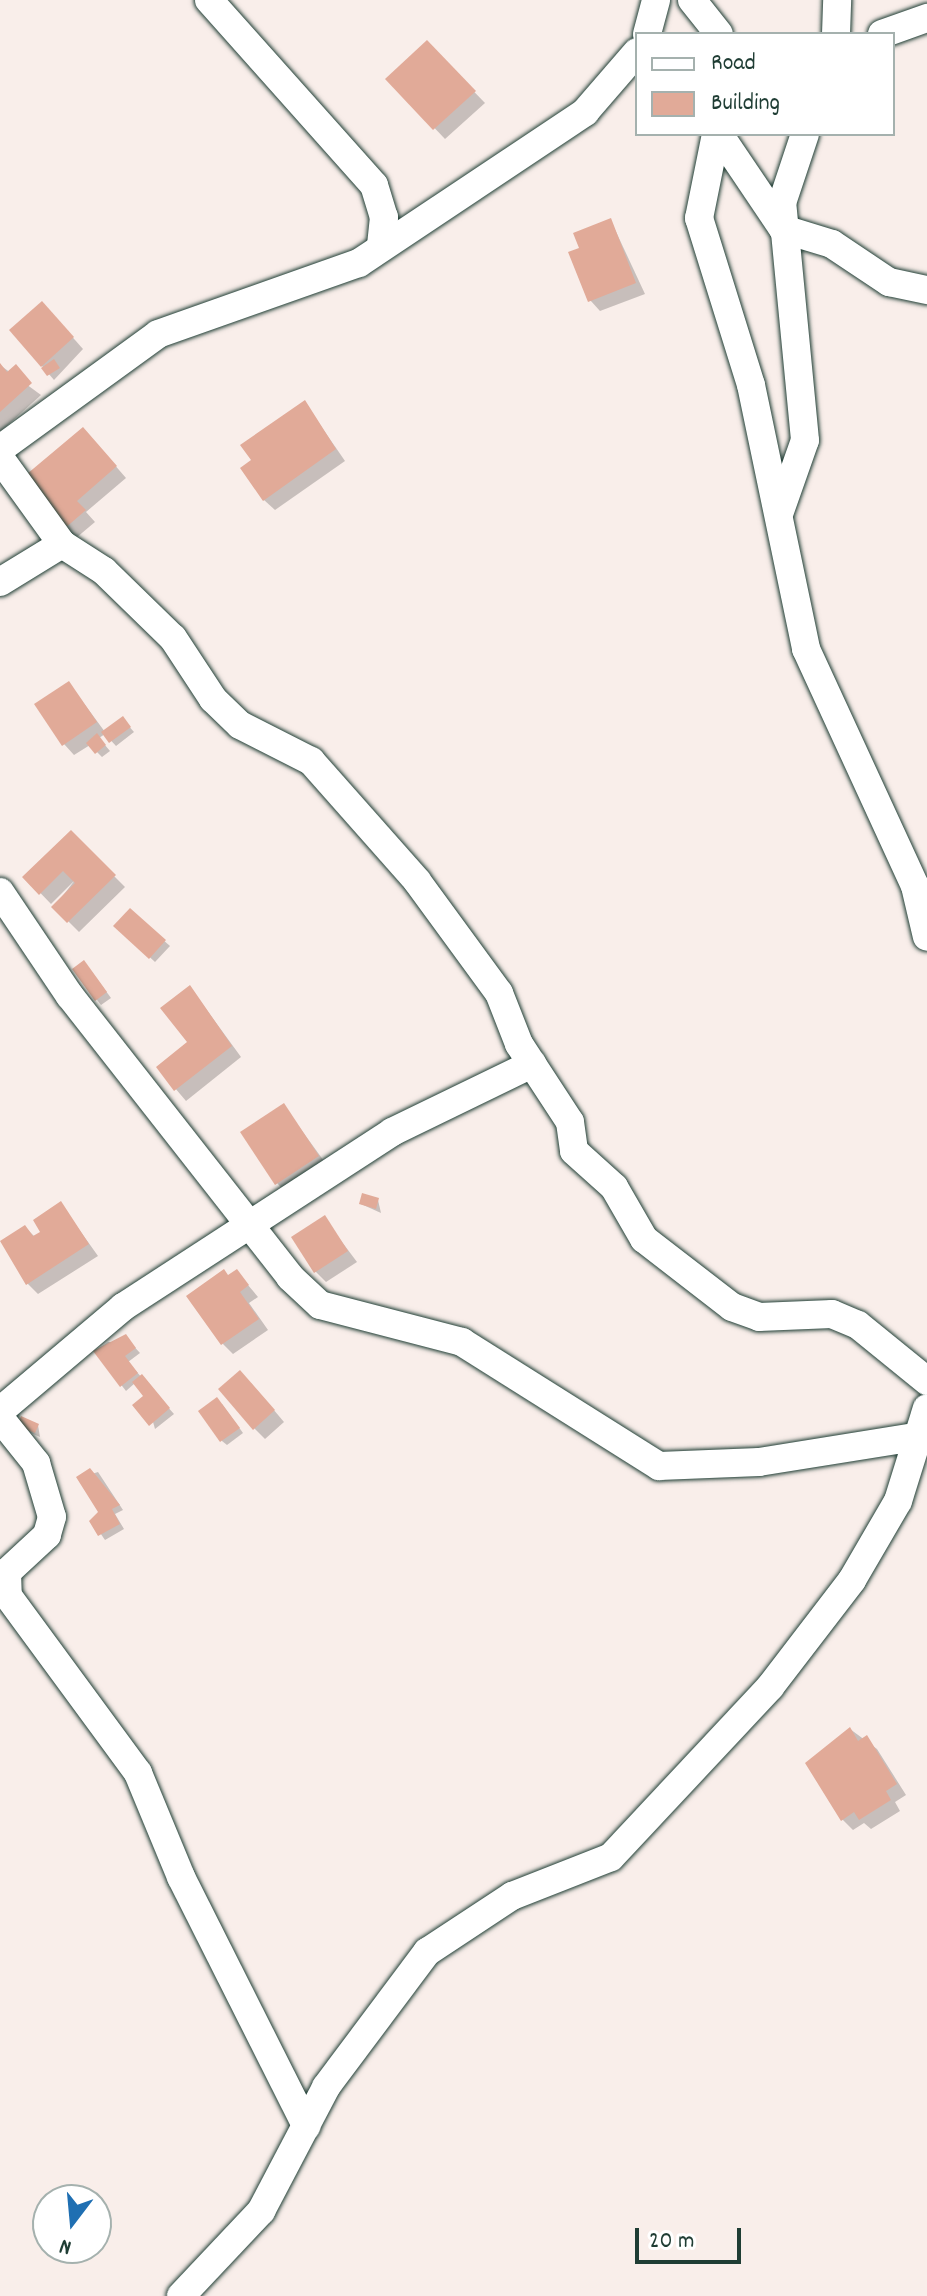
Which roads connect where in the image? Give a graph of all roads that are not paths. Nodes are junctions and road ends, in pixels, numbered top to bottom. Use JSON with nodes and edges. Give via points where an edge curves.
{"nodes":[{"id":1,"x":209,"y":0,"type":"edge"},
{"id":2,"x":656,"y":0,"type":"edge"},
{"id":3,"x":692,"y":0,"type":"edge"},
{"id":4,"x":837,"y":0,"type":"edge"},
{"id":5,"x":927,"y":18,"type":"edge"},
{"id":6,"x":648,"y":32,"type":"edge"},
{"id":7,"x":717,"y":32,"type":"edge"},
{"id":8,"x":836,"y":32,"type":"edge"},
{"id":9,"x":888,"y":32,"type":"edge"},
{"id":10,"x":635,"y":54,"type":"edge"},
{"id":11,"x":717,"y":136,"type":"edge"},
{"id":12,"x":718,"y":136,"type":"edge"},
{"id":13,"x":804,"y":136,"type":"edge"},
{"id":14,"x":783,"y":229,"type":"junction"},
{"id":15,"x":381,"y":248,"type":"junction"},
{"id":16,"x":927,"y":290,"type":"edge"},
{"id":17,"x":0,"y":449,"type":"edge"},
{"id":18,"x":0,"y":458,"type":"edge"},
{"id":19,"x":779,"y":515,"type":"junction"},
{"id":20,"x":62,"y":544,"type":"junction"},
{"id":21,"x":0,"y":582,"type":"edge"},
{"id":22,"x":0,"y":892,"type":"edge"},
{"id":23,"x":927,"y":937,"type":"edge"},
{"id":24,"x":532,"y":1064,"type":"junction"},
{"id":25,"x":253,"y":1225,"type":"junction"},
{"id":26,"x":927,"y":1381,"type":"edge"},
{"id":27,"x":927,"y":1408,"type":"edge"},
{"id":28,"x":0,"y":1411,"type":"edge"},
{"id":29,"x":0,"y":1418,"type":"edge"},
{"id":30,"x":922,"y":1436,"type":"junction"},
{"id":31,"x":306,"y":2126,"type":"junction"},
{"id":32,"x":181,"y":2296,"type":"edge"}],
"edges":[{"from":1,"to":15,"type":"street","via":[[374,185],[384,217]]},
{"from":2,"to":6,"type":"street"},
{"from":3,"to":7,"type":"street"},
{"from":4,"to":8,"type":"street"},
{"from":5,"to":9,"type":"street"},
{"from":10,"to":15,"type":"street","via":[[585,112]]},
{"from":11,"to":19,"type":"street","via":[[699,218],[751,385]]},
{"from":12,"to":14,"type":"street"},
{"from":13,"to":14,"type":"street","via":[[787,174]]},
{"from":14,"to":16,"type":"street","via":[[832,244],[889,282]]},
{"from":14,"to":19,"type":"street","via":[[806,405],[805,440]]},
{"from":15,"to":17,"type":"street","via":[[330,277],[158,334]]},
{"from":18,"to":20,"type":"street"},
{"from":19,"to":23,"type":"street","via":[[806,649],[915,886]]},
{"from":20,"to":21,"type":"street"},
{"from":20,"to":24,"type":"street","via":[[152,617],[240,725],[311,761],[377,832],[499,993]]},
{"from":22,"to":25,"type":"street","via":[[70,996]]},
{"from":24,"to":25,"type":"street","via":[[417,1118]]},
{"from":24,"to":26,"type":"street","via":[[570,1122],[574,1151],[614,1187],[651,1245],[747,1315],[810,1312],[858,1325]]},
{"from":25,"to":28,"type":"street","via":[[123,1307]]},
{"from":25,"to":30,"type":"street","via":[[320,1305],[462,1342],[659,1466],[759,1462]]},
{"from":27,"to":30,"type":"street"},
{"from":29,"to":31,"type":"street","via":[[36,1463],[52,1517],[47,1535],[7,1572],[8,1596],[138,1773],[181,1877]]},
{"from":30,"to":31,"type":"street","via":[[898,1501],[852,1580],[660,1812],[611,1857],[512,1896],[427,1952],[326,2087]]},
{"from":31,"to":32,"type":"street","via":[[261,2211]]}]}
